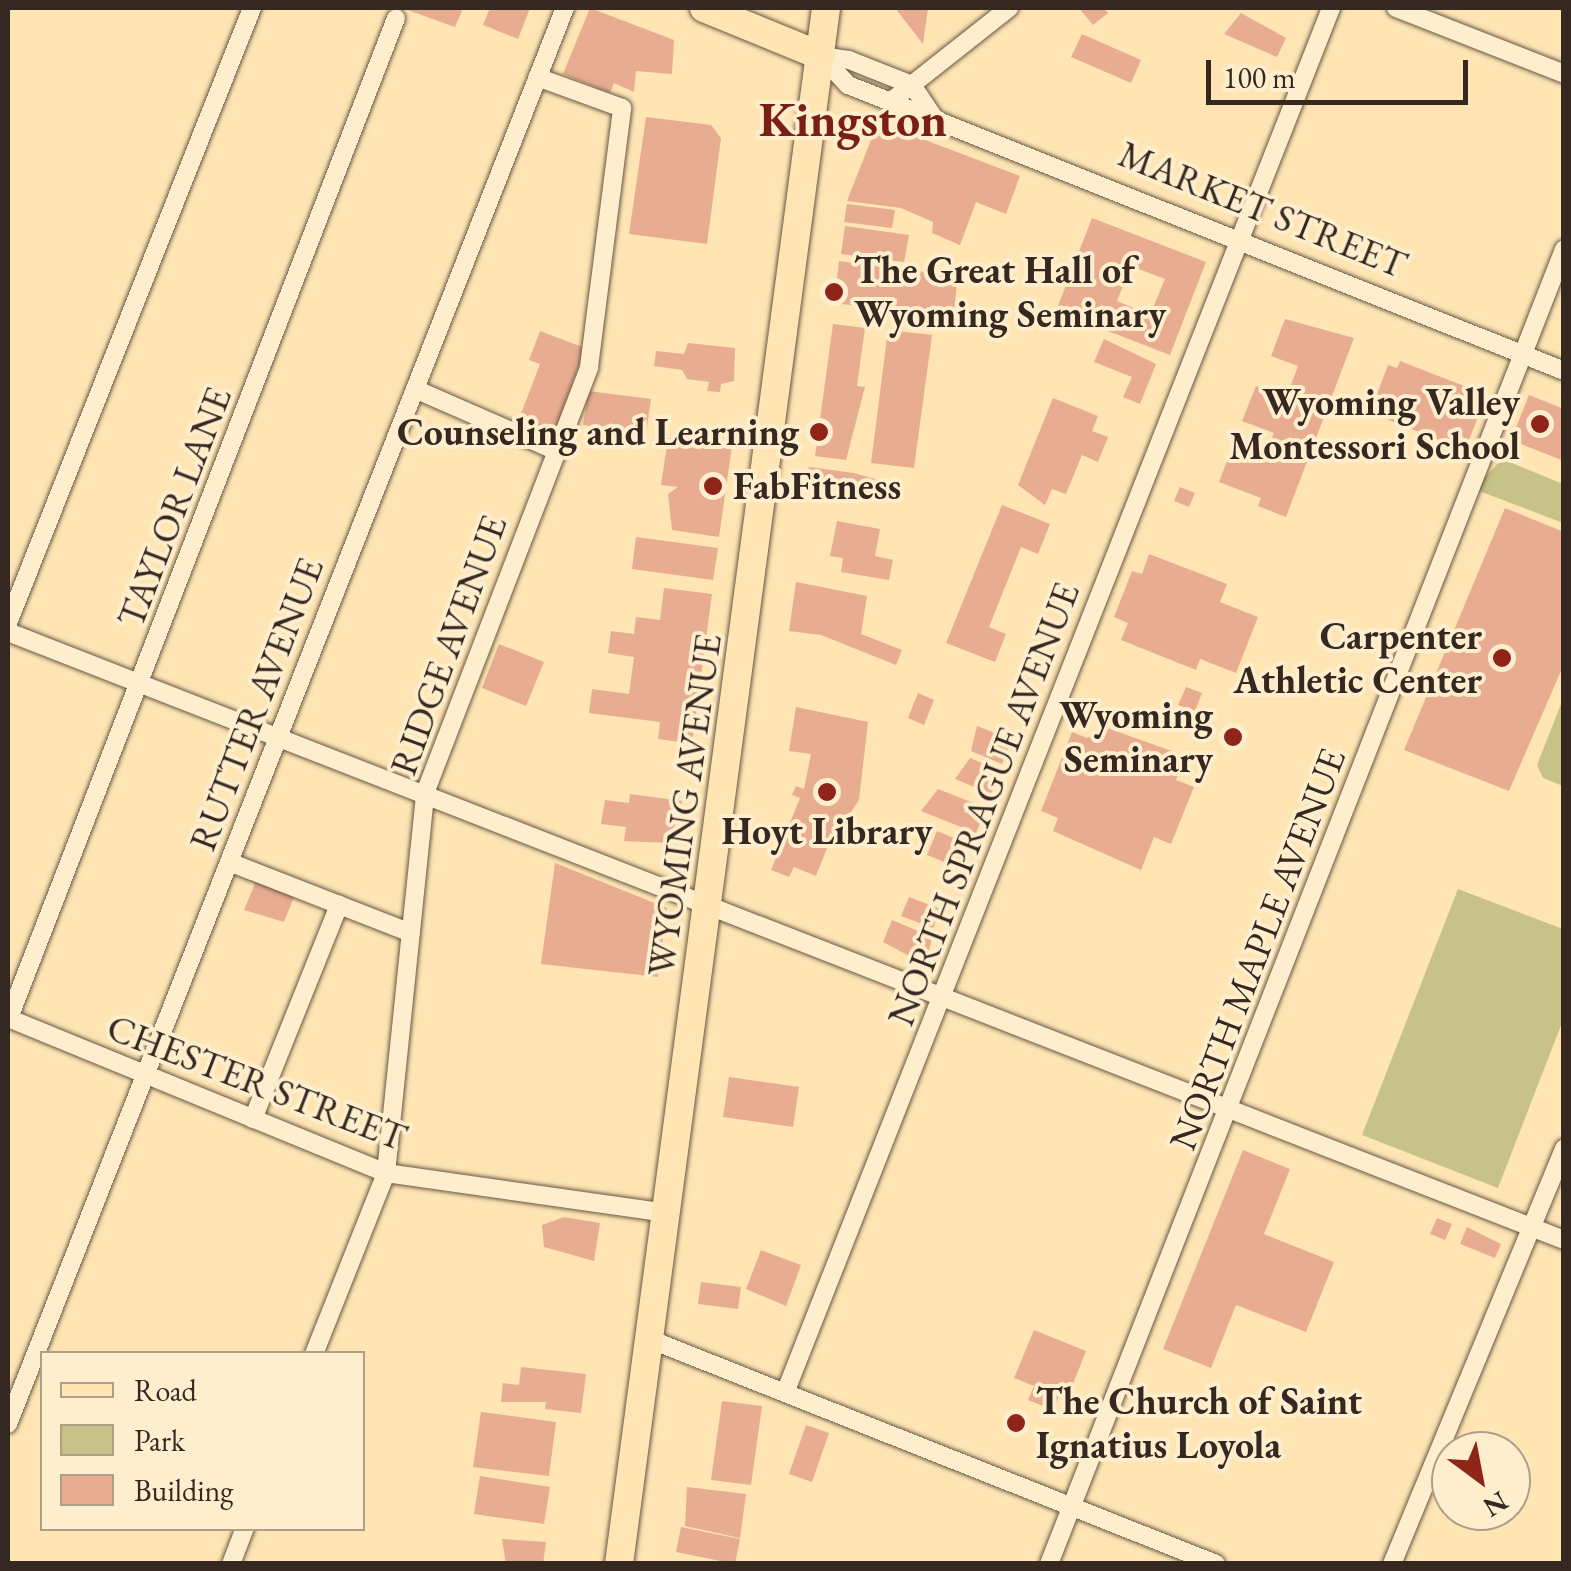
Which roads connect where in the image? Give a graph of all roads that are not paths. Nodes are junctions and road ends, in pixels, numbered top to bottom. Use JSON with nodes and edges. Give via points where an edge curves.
{"nodes":[{"id":1,"x":252,"y":8,"type":"edge"},
{"id":2,"x":565,"y":8,"type":"edge"},
{"id":3,"x":704,"y":8,"type":"edge"},
{"id":4,"x":826,"y":8,"type":"edge"},
{"id":5,"x":1008,"y":8,"type":"edge"},
{"id":6,"x":1331,"y":8,"type":"edge"},
{"id":7,"x":1396,"y":8,"type":"edge"},
{"id":8,"x":396,"y":18,"type":"dead end"},
{"id":9,"x":821,"y":56,"type":"junction"},
{"id":10,"x":1564,"y":74,"type":"edge"},
{"id":11,"x":538,"y":77,"type":"junction"},
{"id":12,"x":912,"y":84,"type":"junction"},
{"id":13,"x":890,"y":102,"type":"junction"},
{"id":14,"x":934,"y":119,"type":"junction"},
{"id":15,"x":1238,"y":238,"type":"junction"},
{"id":16,"x":1564,"y":249,"type":"edge"},
{"id":17,"x":1522,"y":355,"type":"junction"},
{"id":18,"x":1564,"y":371,"type":"edge"},
{"id":19,"x":415,"y":388,"type":"junction"},
{"id":20,"x":557,"y":451,"type":"junction"},
{"id":21,"x":8,"y":623,"type":"edge"},
{"id":22,"x":8,"y":632,"type":"edge"},
{"id":23,"x":140,"y":685,"type":"junction"},
{"id":24,"x":277,"y":738,"type":"junction"},
{"id":25,"x":425,"y":793,"type":"junction"},
{"id":26,"x":229,"y":862,"type":"junction"},
{"id":27,"x":339,"y":905,"type":"junction"},
{"id":28,"x":708,"y":906,"type":"junction"},
{"id":29,"x":411,"y":933,"type":"junction"},
{"id":30,"x":942,"y":999,"type":"junction"},
{"id":31,"x":8,"y":1018,"type":"edge"},
{"id":32,"x":144,"y":1076,"type":"junction"},
{"id":33,"x":1231,"y":1109,"type":"junction"},
{"id":34,"x":253,"y":1119,"type":"junction"},
{"id":35,"x":1564,"y":1148,"type":"edge"},
{"id":36,"x":386,"y":1173,"type":"junction"},
{"id":37,"x":666,"y":1213,"type":"junction"},
{"id":38,"x":1532,"y":1228,"type":"junction"},
{"id":39,"x":1564,"y":1240,"type":"edge"},
{"id":40,"x":650,"y":1340,"type":"junction"},
{"id":41,"x":315,"y":1351,"type":"edge"},
{"id":42,"x":786,"y":1393,"type":"junction"},
{"id":43,"x":8,"y":1424,"type":"edge"},
{"id":44,"x":1072,"y":1506,"type":"junction"},
{"id":45,"x":244,"y":1531,"type":"edge"},
{"id":46,"x":231,"y":1564,"type":"edge"},
{"id":47,"x":619,"y":1564,"type":"edge"},
{"id":48,"x":1049,"y":1564,"type":"edge"},
{"id":49,"x":1216,"y":1564,"type":"edge"},
{"id":50,"x":1392,"y":1564,"type":"edge"}],
"edges":[{"from":1,"to":21,"type":"street"},
{"from":2,"to":11,"type":"street","name":"RUTTER AVENUE"},
{"from":3,"to":9,"type":"main road","name":"MARKET STREET"},
{"from":4,"to":9,"type":"main road","name":"WYOMING AVENUE"},
{"from":5,"to":12,"type":"street"},
{"from":6,"to":15,"type":"street","name":"NORTH SPRAGUE AVENUE"},
{"from":7,"to":10,"type":"street"},
{"from":8,"to":23,"type":"street","name":"TAYLOR LANE"},
{"from":9,"to":12,"type":"street","name":"MARKET STREET"},
{"from":9,"to":13,"type":"street","name":"MARKET STREET","via":[[848,85]]},
{"from":9,"to":28,"type":"main road","name":"WYOMING AVENUE"},
{"from":11,"to":19,"type":"street","name":"RUTTER AVENUE"},
{"from":11,"to":20,"type":"street","name":"RIDGE AVENUE","via":[[622,108],[589,367]]},
{"from":12,"to":13,"type":"street"},
{"from":12,"to":14,"type":"street"},
{"from":13,"to":14,"type":"street","name":"MARKET STREET"},
{"from":14,"to":15,"type":"street","name":"MARKET STREET"},
{"from":15,"to":17,"type":"street","name":"MARKET STREET"},
{"from":15,"to":30,"type":"street","name":"NORTH SPRAGUE AVENUE"},
{"from":16,"to":17,"type":"street","name":"NORTH MAPLE AVENUE"},
{"from":17,"to":18,"type":"street","name":"MARKET STREET"},
{"from":17,"to":33,"type":"street","name":"NORTH MAPLE AVENUE"},
{"from":19,"to":20,"type":"street"},
{"from":19,"to":24,"type":"street","name":"RUTTER AVENUE"},
{"from":20,"to":25,"type":"street","name":"RIDGE AVENUE"},
{"from":22,"to":23,"type":"street"},
{"from":23,"to":24,"type":"street"},
{"from":23,"to":31,"type":"street","name":"TAYLOR LANE"},
{"from":24,"to":25,"type":"street"},
{"from":24,"to":26,"type":"street","name":"RUTTER AVENUE"},
{"from":25,"to":28,"type":"street"},
{"from":25,"to":29,"type":"street","name":"RIDGE AVENUE"},
{"from":26,"to":27,"type":"street"},
{"from":26,"to":32,"type":"street","name":"RUTTER AVENUE"},
{"from":27,"to":29,"type":"street"},
{"from":27,"to":34,"type":"street"},
{"from":28,"to":30,"type":"street"},
{"from":28,"to":37,"type":"main road","name":"WYOMING AVENUE"},
{"from":29,"to":36,"type":"street","name":"RIDGE AVENUE"},
{"from":30,"to":33,"type":"street"},
{"from":30,"to":42,"type":"street","name":"NORTH SPRAGUE AVENUE"},
{"from":31,"to":32,"type":"street","name":"CHESTER STREET"},
{"from":32,"to":34,"type":"street","name":"CHESTER STREET"},
{"from":32,"to":43,"type":"street","name":"RUTTER AVENUE"},
{"from":33,"to":38,"type":"street"},
{"from":33,"to":44,"type":"street","name":"NORTH MAPLE AVENUE"},
{"from":34,"to":36,"type":"street","name":"CHESTER STREET"},
{"from":35,"to":38,"type":"street"},
{"from":36,"to":37,"type":"street","name":"CHESTER STREET"},
{"from":36,"to":41,"type":"street","name":"RIDGE AVENUE"},
{"from":37,"to":40,"type":"main road","name":"WYOMING AVENUE"},
{"from":38,"to":39,"type":"street"},
{"from":38,"to":50,"type":"street"},
{"from":40,"to":42,"type":"street"},
{"from":40,"to":47,"type":"main road","name":"WYOMING AVENUE"},
{"from":42,"to":44,"type":"street"},
{"from":44,"to":48,"type":"street","name":"NORTH MAPLE AVENUE"},
{"from":44,"to":49,"type":"street"},
{"from":45,"to":46,"type":"street"}]}
